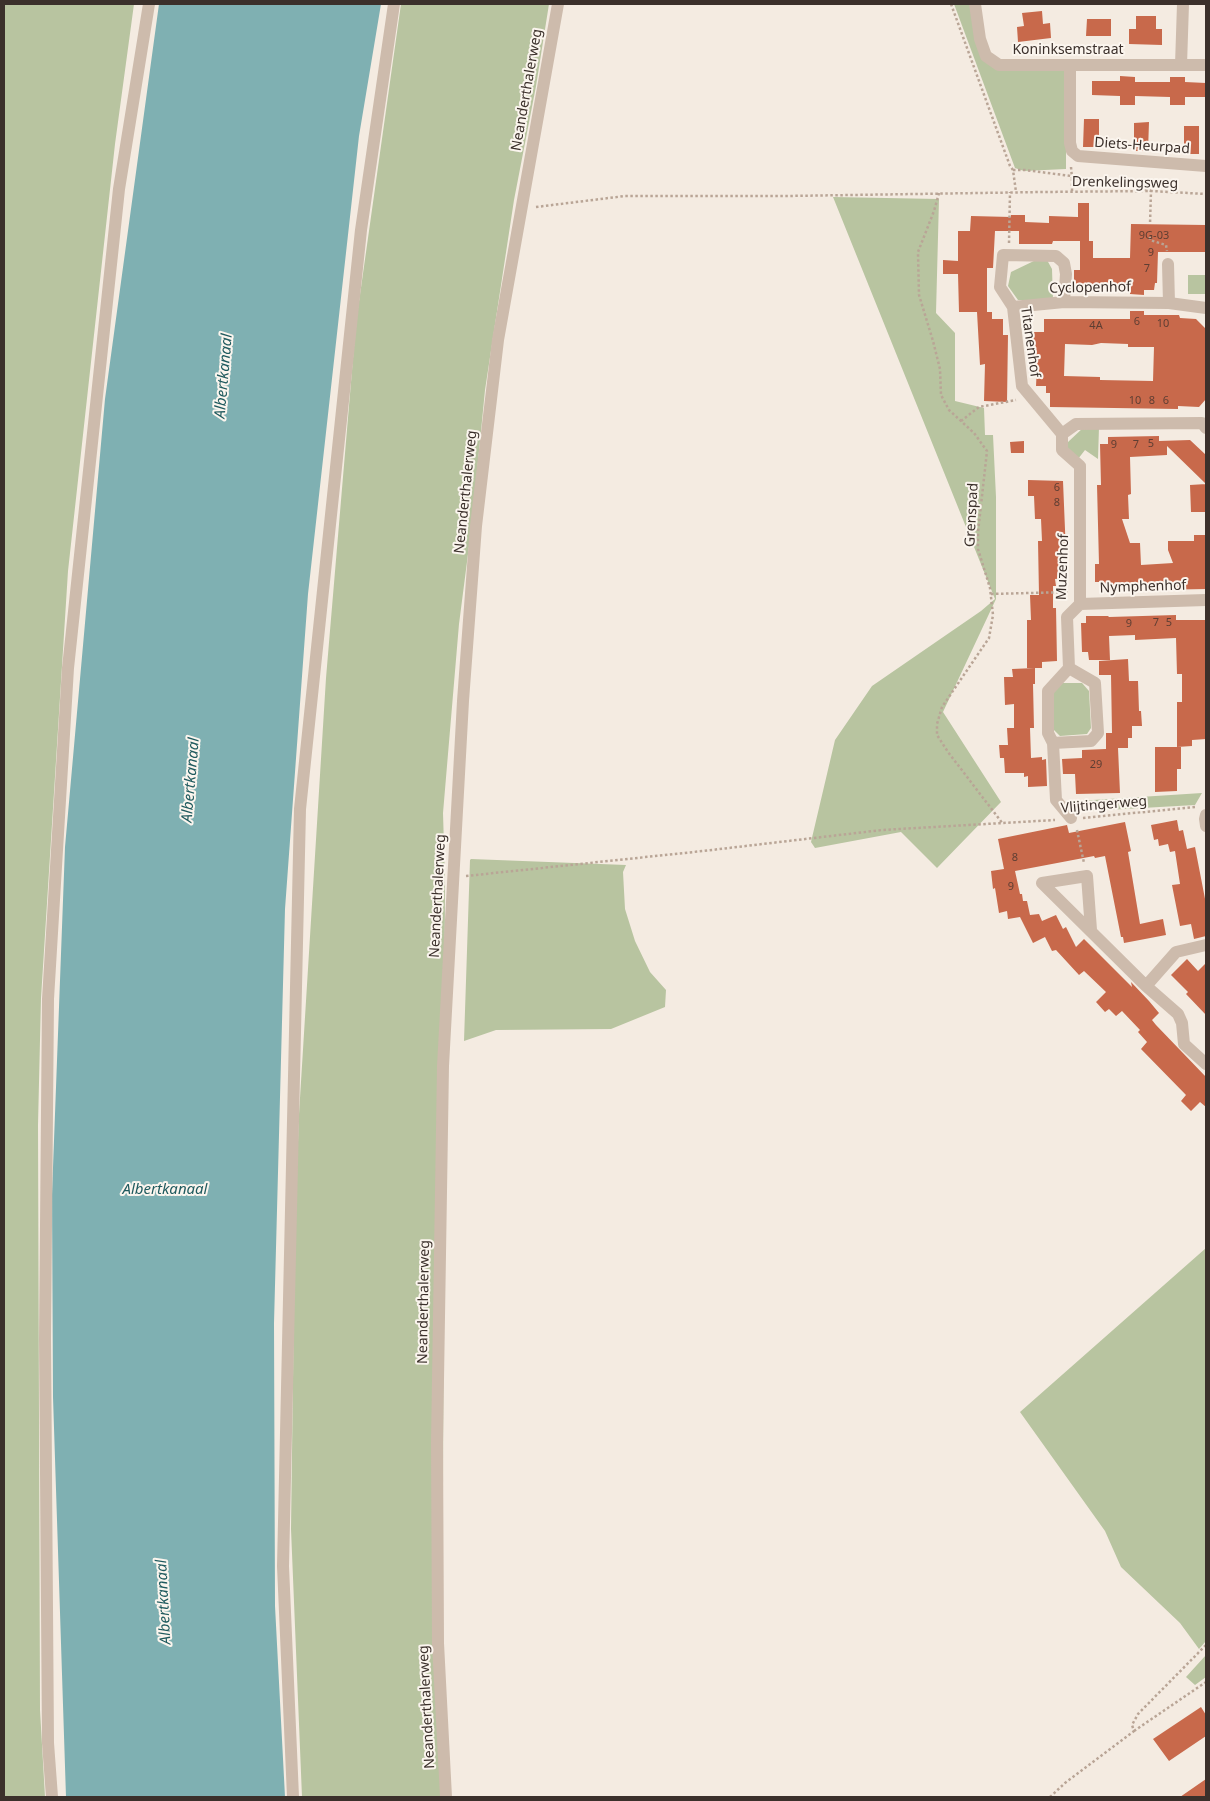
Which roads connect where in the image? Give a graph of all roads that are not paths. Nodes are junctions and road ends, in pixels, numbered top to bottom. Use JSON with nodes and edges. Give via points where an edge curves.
{"nodes":[{"id":1,"x":149,"y":4,"type":"edge"},
{"id":2,"x":394,"y":4,"type":"edge"},
{"id":3,"x":558,"y":4,"type":"edge"},
{"id":4,"x":976,"y":4,"type":"edge"},
{"id":5,"x":1183,"y":4,"type":"edge"},
{"id":6,"x":1070,"y":65,"type":"junction"},
{"id":7,"x":1182,"y":65,"type":"junction"},
{"id":8,"x":1206,"y":65,"type":"edge"},
{"id":9,"x":1206,"y":166,"type":"edge"},
{"id":10,"x":1168,"y":264,"type":"road end"},
{"id":11,"x":1064,"y":302,"type":"junction"},
{"id":12,"x":1169,"y":303,"type":"junction"},
{"id":13,"x":1013,"y":307,"type":"junction"},
{"id":14,"x":1206,"y":308,"type":"edge"},
{"id":15,"x":1205,"y":423,"type":"edge"},
{"id":16,"x":1062,"y":434,"type":"junction"},
{"id":17,"x":1080,"y":598,"type":"junction"},
{"id":18,"x":1206,"y":600,"type":"edge"},
{"id":19,"x":1069,"y":668,"type":"junction"},
{"id":20,"x":1053,"y":743,"type":"junction"},
{"id":21,"x":1202,"y":811,"type":"edge"},
{"id":22,"x":1073,"y":818,"type":"road end"},
{"id":23,"x":1206,"y":826,"type":"edge"},
{"id":24,"x":1091,"y":930,"type":"junction"},
{"id":25,"x":1206,"y":945,"type":"edge"},
{"id":26,"x":1146,"y":986,"type":"junction"},
{"id":27,"x":1206,"y":1064,"type":"edge"},
{"id":28,"x":52,"y":1797,"type":"edge"},
{"id":29,"x":293,"y":1797,"type":"edge"},
{"id":30,"x":446,"y":1797,"type":"edge"}],
"edges":[{"from":1,"to":28,"type":"street","via":[[119,189],[68,668],[48,999],[45,1348],[48,1743]]},
{"from":2,"to":29,"type":"street","via":[[360,230],[300,809],[283,1566]]},
{"from":3,"to":30,"type":"street","name":"Neanderthalerweg","via":[[498,340],[476,526],[464,701],[443,1066],[437,1442],[438,1643]]},
{"from":4,"to":6,"type":"street","name":"Koninksemstraat","via":[[980,39],[986,56],[999,64]]},
{"from":5,"to":7,"type":"street"},
{"from":6,"to":7,"type":"street","name":"Koninksemstraat"},
{"from":6,"to":9,"type":"street","name":"Diets-Heurpad","via":[[1070,143],[1078,156]]},
{"from":7,"to":8,"type":"street","name":"Koninksemstraat"},
{"from":10,"to":12,"type":"street"},
{"from":11,"to":12,"type":"street","name":"Cyclopenhof"},
{"from":11,"to":13,"type":"street","name":"Cyclopenhof"},
{"from":11,"to":13,"type":"street","name":"Titanenhof","via":[[1064,262],[1056,256],[1003,255],[1000,287]]},
{"from":12,"to":14,"type":"street","name":"Cyclopenhof"},
{"from":13,"to":16,"type":"street","name":"Titanenhof","via":[[1022,386]]},
{"from":15,"to":16,"type":"street","via":[[1076,424]]},
{"from":16,"to":17,"type":"street","name":"Muzenhof","via":[[1062,450],[1080,466]]},
{"from":17,"to":18,"type":"street","name":"Nymphenhof"},
{"from":17,"to":19,"type":"street","name":"Muzenhof","via":[[1067,616]]},
{"from":19,"to":20,"type":"street","via":[[1048,691],[1048,733]]},
{"from":19,"to":20,"type":"street","via":[[1095,683],[1098,733],[1091,742]]},
{"from":20,"to":22,"type":"street","via":[[1056,800]]},
{"from":21,"to":23,"type":"street"},
{"from":24,"to":24,"type":"street","via":[[1042,883],[1086,876]]},
{"from":24,"to":26,"type":"street"},
{"from":25,"to":26,"type":"street","via":[[1176,952]]},
{"from":26,"to":27,"type":"street","via":[[1178,1014],[1184,1044]]}]}
